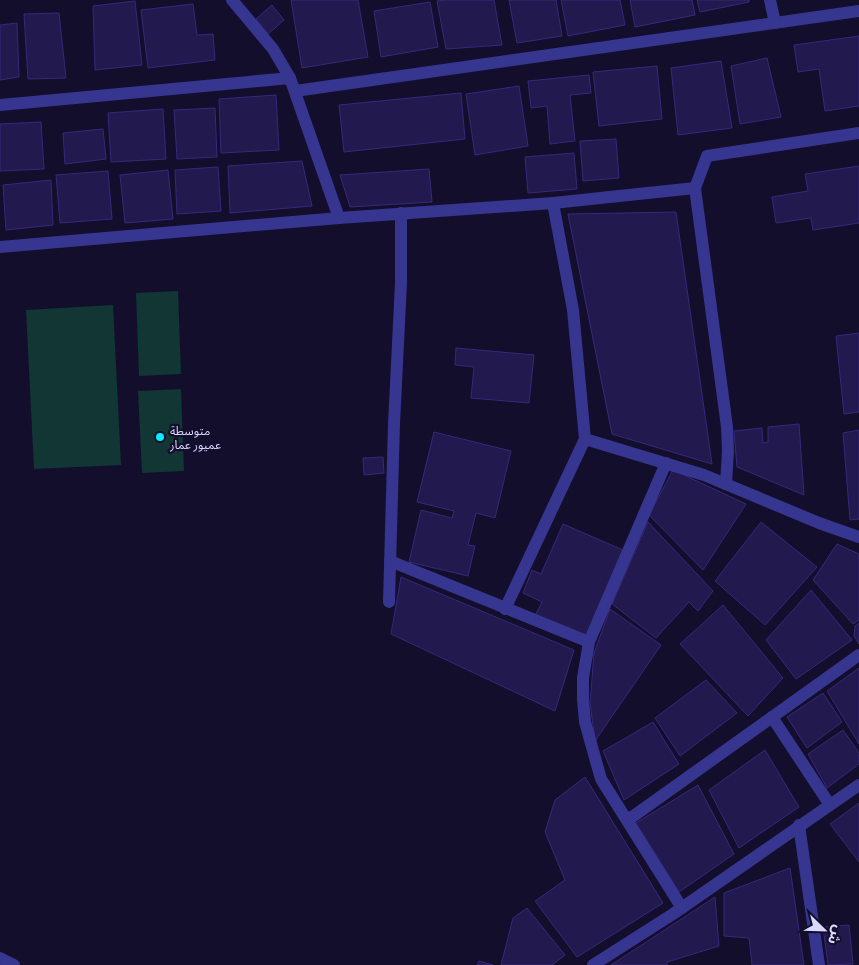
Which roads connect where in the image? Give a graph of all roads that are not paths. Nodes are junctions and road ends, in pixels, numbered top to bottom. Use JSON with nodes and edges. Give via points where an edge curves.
{"nodes":[{"id":1,"x":232,"y":0,"type":"edge"},
{"id":2,"x":770,"y":0,"type":"edge"},
{"id":3,"x":859,"y":11,"type":"edge"},
{"id":4,"x":775,"y":23,"type":"junction"},
{"id":5,"x":290,"y":78,"type":"junction"},
{"id":6,"x":295,"y":91,"type":"junction"},
{"id":7,"x":0,"y":105,"type":"edge"},
{"id":8,"x":859,"y":133,"type":"edge"},
{"id":9,"x":695,"y":188,"type":"junction"},
{"id":10,"x":554,"y":203,"type":"junction"},
{"id":11,"x":401,"y":213,"type":"junction"},
{"id":12,"x":339,"y":218,"type":"junction"},
{"id":13,"x":0,"y":247,"type":"edge"},
{"id":14,"x":585,"y":439,"type":"junction"},
{"id":15,"x":666,"y":463,"type":"junction"},
{"id":16,"x":726,"y":484,"type":"junction"},
{"id":17,"x":859,"y":537,"type":"edge"},
{"id":18,"x":390,"y":561,"type":"junction"},
{"id":19,"x":389,"y":602,"type":"dead end"},
{"id":20,"x":505,"y":608,"type":"junction"},
{"id":21,"x":589,"y":642,"type":"junction"},
{"id":22,"x":859,"y":655,"type":"edge"},
{"id":23,"x":772,"y":717,"type":"junction"},
{"id":24,"x":859,"y":784,"type":"edge"},
{"id":25,"x":830,"y":805,"type":"junction"},
{"id":26,"x":628,"y":820,"type":"junction"},
{"id":27,"x":799,"y":825,"type":"junction"},
{"id":28,"x":682,"y":908,"type":"junction"},
{"id":29,"x":0,"y":958,"type":"edge"},
{"id":30,"x":14,"y":965,"type":"edge"},
{"id":31,"x":593,"y":965,"type":"edge"},
{"id":32,"x":819,"y":965,"type":"edge"}],
"edges":[{"from":1,"to":5,"type":"street","via":[[273,49]]},
{"from":2,"to":4,"type":"street"},
{"from":3,"to":4,"type":"street"},
{"from":4,"to":6,"type":"street"},
{"from":5,"to":6,"type":"street"},
{"from":5,"to":7,"type":"street"},
{"from":6,"to":12,"type":"street"},
{"from":8,"to":9,"type":"street","via":[[707,156]]},
{"from":9,"to":10,"type":"street"},
{"from":9,"to":16,"type":"street","via":[[727,427]]},
{"from":10,"to":11,"type":"street"},
{"from":10,"to":14,"type":"street","via":[[573,310]]},
{"from":11,"to":12,"type":"street"},
{"from":11,"to":18,"type":"street"},
{"from":12,"to":13,"type":"street"},
{"from":14,"to":15,"type":"street"},
{"from":14,"to":20,"type":"street"},
{"from":15,"to":16,"type":"street"},
{"from":15,"to":21,"type":"street"},
{"from":16,"to":17,"type":"street"},
{"from":18,"to":19,"type":"street"},
{"from":18,"to":20,"type":"street"},
{"from":20,"to":21,"type":"street"},
{"from":21,"to":26,"type":"street","via":[[583,678],[585,722],[601,779]]},
{"from":22,"to":23,"type":"street"},
{"from":23,"to":25,"type":"street"},
{"from":23,"to":26,"type":"street"},
{"from":24,"to":25,"type":"street"},
{"from":25,"to":27,"type":"street"},
{"from":26,"to":28,"type":"street"},
{"from":27,"to":28,"type":"street"},
{"from":27,"to":32,"type":"street"},
{"from":28,"to":31,"type":"street"},
{"from":29,"to":30,"type":"street"}]}
